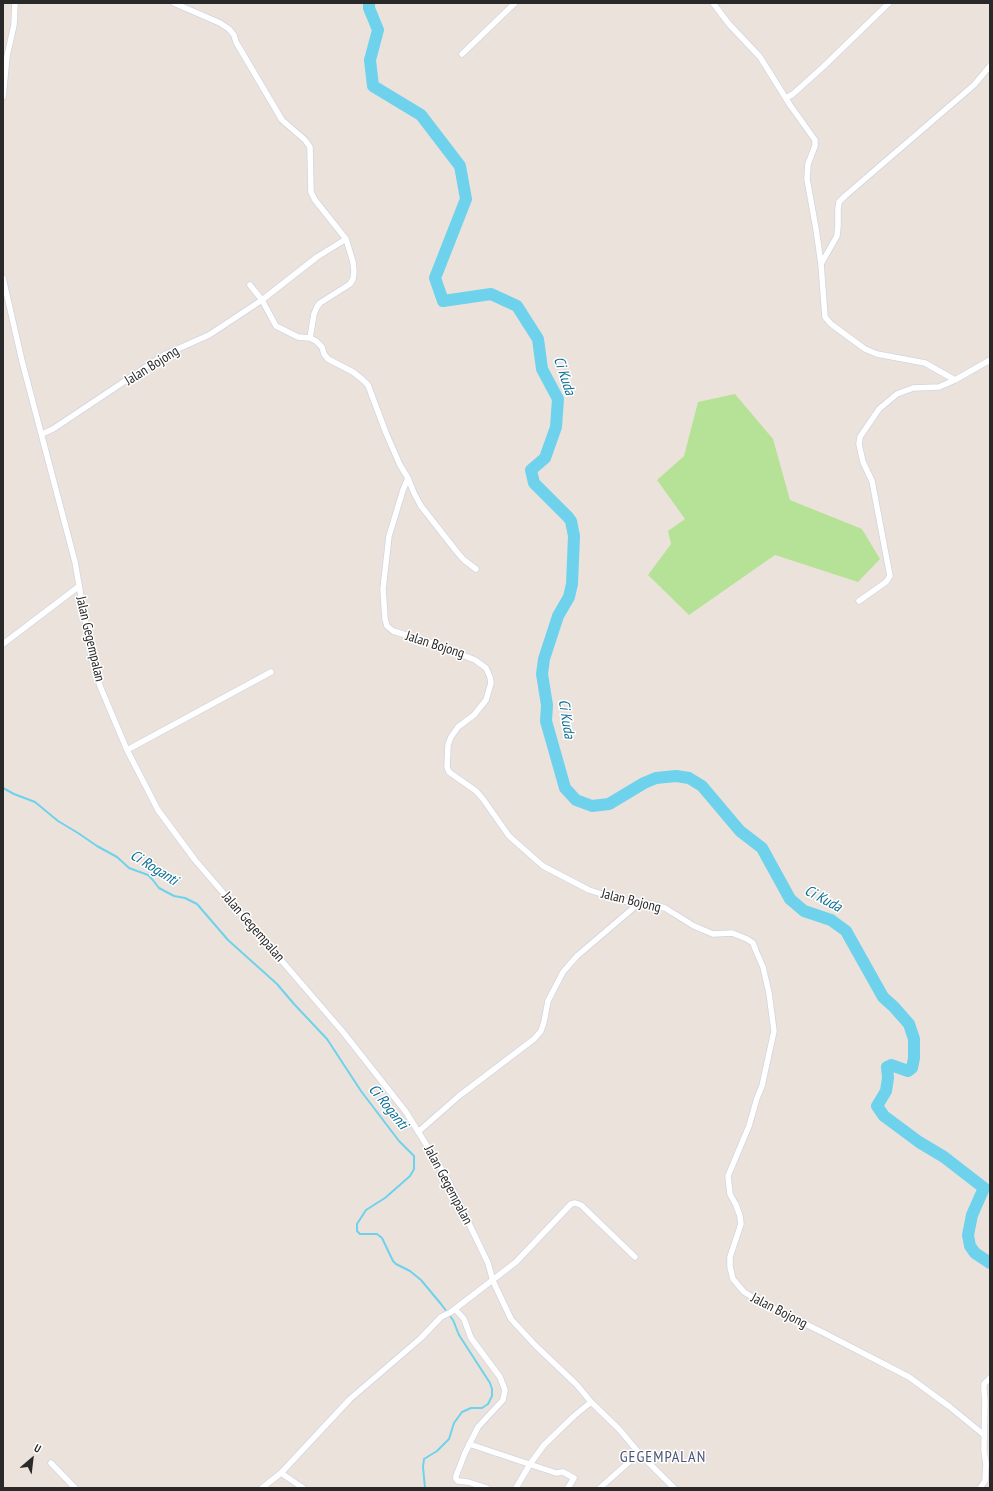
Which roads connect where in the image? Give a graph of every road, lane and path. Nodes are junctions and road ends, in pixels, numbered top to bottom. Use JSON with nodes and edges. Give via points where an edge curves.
{"nodes":[{"id":1,"x":15,"y":3,"type":"edge"},
{"id":2,"x":174,"y":3,"type":"edge"},
{"id":3,"x":515,"y":3,"type":"edge"},
{"id":4,"x":713,"y":3,"type":"edge"},
{"id":5,"x":889,"y":3,"type":"edge"},
{"id":6,"x":462,"y":54,"type":"dead end"},
{"id":7,"x":5,"y":57,"type":"edge"},
{"id":8,"x":990,"y":66,"type":"edge"},
{"id":9,"x":3,"y":97,"type":"edge"},
{"id":10,"x":786,"y":98,"type":"junction"},
{"id":11,"x":346,"y":239,"type":"junction"},
{"id":12,"x":821,"y":264,"type":"junction"},
{"id":13,"x":3,"y":278,"type":"edge"},
{"id":14,"x":250,"y":285,"type":"dead end"},
{"id":15,"x":262,"y":300,"type":"junction"},
{"id":16,"x":310,"y":338,"type":"junction"},
{"id":17,"x":990,"y":360,"type":"edge"},
{"id":18,"x":955,"y":380,"type":"junction"},
{"id":19,"x":42,"y":434,"type":"junction"},
{"id":20,"x":408,"y":478,"type":"junction"},
{"id":21,"x":476,"y":569,"type":"dead end"},
{"id":22,"x":78,"y":587,"type":"junction"},
{"id":23,"x":859,"y":601,"type":"dead end"},
{"id":24,"x":3,"y":644,"type":"edge"},
{"id":25,"x":271,"y":672,"type":"dead end"},
{"id":26,"x":127,"y":750,"type":"junction"},
{"id":27,"x":638,"y":904,"type":"junction"},
{"id":28,"x":418,"y":1132,"type":"junction"},
{"id":29,"x":634,"y":1256,"type":"dead end"},
{"id":30,"x":493,"y":1281,"type":"junction"},
{"id":31,"x":453,"y":1311,"type":"junction"},
{"id":32,"x":990,"y":1378,"type":"edge"},
{"id":33,"x":591,"y":1402,"type":"junction"},
{"id":34,"x":984,"y":1434,"type":"junction"},
{"id":35,"x":469,"y":1444,"type":"junction"},
{"id":36,"x":639,"y":1453,"type":"junction"},
{"id":37,"x":51,"y":1463,"type":"dead end"},
{"id":38,"x":530,"y":1464,"type":"junction"},
{"id":39,"x":282,"y":1473,"type":"junction"},
{"id":40,"x":75,"y":1488,"type":"edge"},
{"id":41,"x":262,"y":1488,"type":"edge"},
{"id":42,"x":302,"y":1488,"type":"edge"},
{"id":43,"x":487,"y":1488,"type":"edge"},
{"id":44,"x":516,"y":1488,"type":"edge"},
{"id":45,"x":568,"y":1488,"type":"edge"},
{"id":46,"x":600,"y":1488,"type":"edge"},
{"id":47,"x":674,"y":1488,"type":"edge"},
{"id":48,"x":980,"y":1488,"type":"edge"}],
"edges":[{"from":1,"to":7,"type":"street","via":[[14,25]]},
{"from":2,"to":11,"type":"street","via":[[220,24],[234,35],[282,120],[310,147],[311,192]]},
{"from":3,"to":6,"type":"street"},
{"from":4,"to":10,"type":"street","via":[[760,57]]},
{"from":5,"to":10,"type":"street","via":[[823,67]]},
{"from":7,"to":9,"type":"street"},
{"from":8,"to":12,"type":"street","via":[[974,84],[839,202],[837,236]]},
{"from":10,"to":12,"type":"street","via":[[815,140],[808,164],[807,179]]},
{"from":11,"to":15,"type":"street","name":"Jalan Bojong","via":[[317,257]]},
{"from":11,"to":16,"type":"street","via":[[353,262],[353,279],[350,284],[320,303],[314,314]]},
{"from":12,"to":18,"type":"street","via":[[824,312],[827,321],[871,352],[925,363]]},
{"from":13,"to":19,"type":"street","name":"Jalan Gegempalan"},
{"from":14,"to":15,"type":"street"},
{"from":15,"to":16,"type":"street","via":[[276,326],[298,337]]},
{"from":15,"to":19,"type":"street","name":"Jalan Bojong","via":[[209,335],[164,355]]},
{"from":16,"to":20,"type":"street","via":[[319,343],[328,359],[353,372],[368,385],[400,466]]},
{"from":17,"to":18,"type":"street"},
{"from":18,"to":23,"type":"street","via":[[940,386],[913,388],[897,394],[879,409],[860,438],[863,462],[872,481],[890,576],[886,582]]},
{"from":19,"to":22,"type":"street","name":"Jalan Gegempalan","via":[[75,562]]},
{"from":20,"to":21,"type":"street","via":[[421,506],[464,560]]},
{"from":20,"to":27,"type":"street","name":"Jalan Bojong","via":[[389,536],[383,589],[387,626],[393,632],[438,645],[475,660],[486,668],[491,683],[486,700],[451,737],[446,767],[449,772],[476,791],[509,836],[543,866],[589,890]]},
{"from":22,"to":24,"type":"street"},
{"from":22,"to":26,"type":"street","name":"Jalan Gegempalan","via":[[92,660]]},
{"from":25,"to":26,"type":"street"},
{"from":26,"to":28,"type":"street","name":"Jalan Gegempalan","via":[[158,810],[195,860],[343,1032],[406,1112]]},
{"from":27,"to":28,"type":"street","via":[[577,956],[563,972],[548,1001],[541,1031],[534,1039],[459,1096]]},
{"from":27,"to":34,"type":"street","name":"Jalan Bojong","via":[[652,904],[665,908],[694,926],[713,934],[732,933],[747,939],[753,943],[763,967],[774,1031],[762,1086],[728,1176],[730,1194],[738,1210],[741,1224],[730,1257],[733,1279],[744,1292],[757,1300],[909,1377]]},
{"from":28,"to":30,"type":"street","name":"Jalan Gegempalan","via":[[447,1178],[488,1263]]},
{"from":29,"to":30,"type":"street","via":[[581,1206],[573,1203],[516,1262]]},
{"from":30,"to":31,"type":"street"},
{"from":30,"to":33,"type":"street","name":"Jalan Gegempalan","via":[[511,1319]]},
{"from":31,"to":35,"type":"street","via":[[464,1319],[471,1338],[500,1377],[505,1390],[503,1400],[478,1427]]},
{"from":31,"to":39,"type":"street","via":[[441,1317],[421,1338],[350,1399]]},
{"from":32,"to":34,"type":"street","via":[[984,1384]]},
{"from":33,"to":36,"type":"street","name":"Jalan Gegempalan"},
{"from":33,"to":38,"type":"street","via":[[544,1445]]},
{"from":34,"to":48,"type":"street","via":[[986,1469],[985,1481]]},
{"from":35,"to":38,"type":"street"},
{"from":35,"to":43,"type":"street","via":[[456,1479]]},
{"from":36,"to":46,"type":"street"},
{"from":36,"to":47,"type":"street","name":"Jalan Gegempalan"},
{"from":37,"to":40,"type":"street"},
{"from":38,"to":44,"type":"street"},
{"from":38,"to":45,"type":"street","via":[[573,1476],[574,1479]]},
{"from":39,"to":41,"type":"street"},
{"from":39,"to":42,"type":"street"}]}
